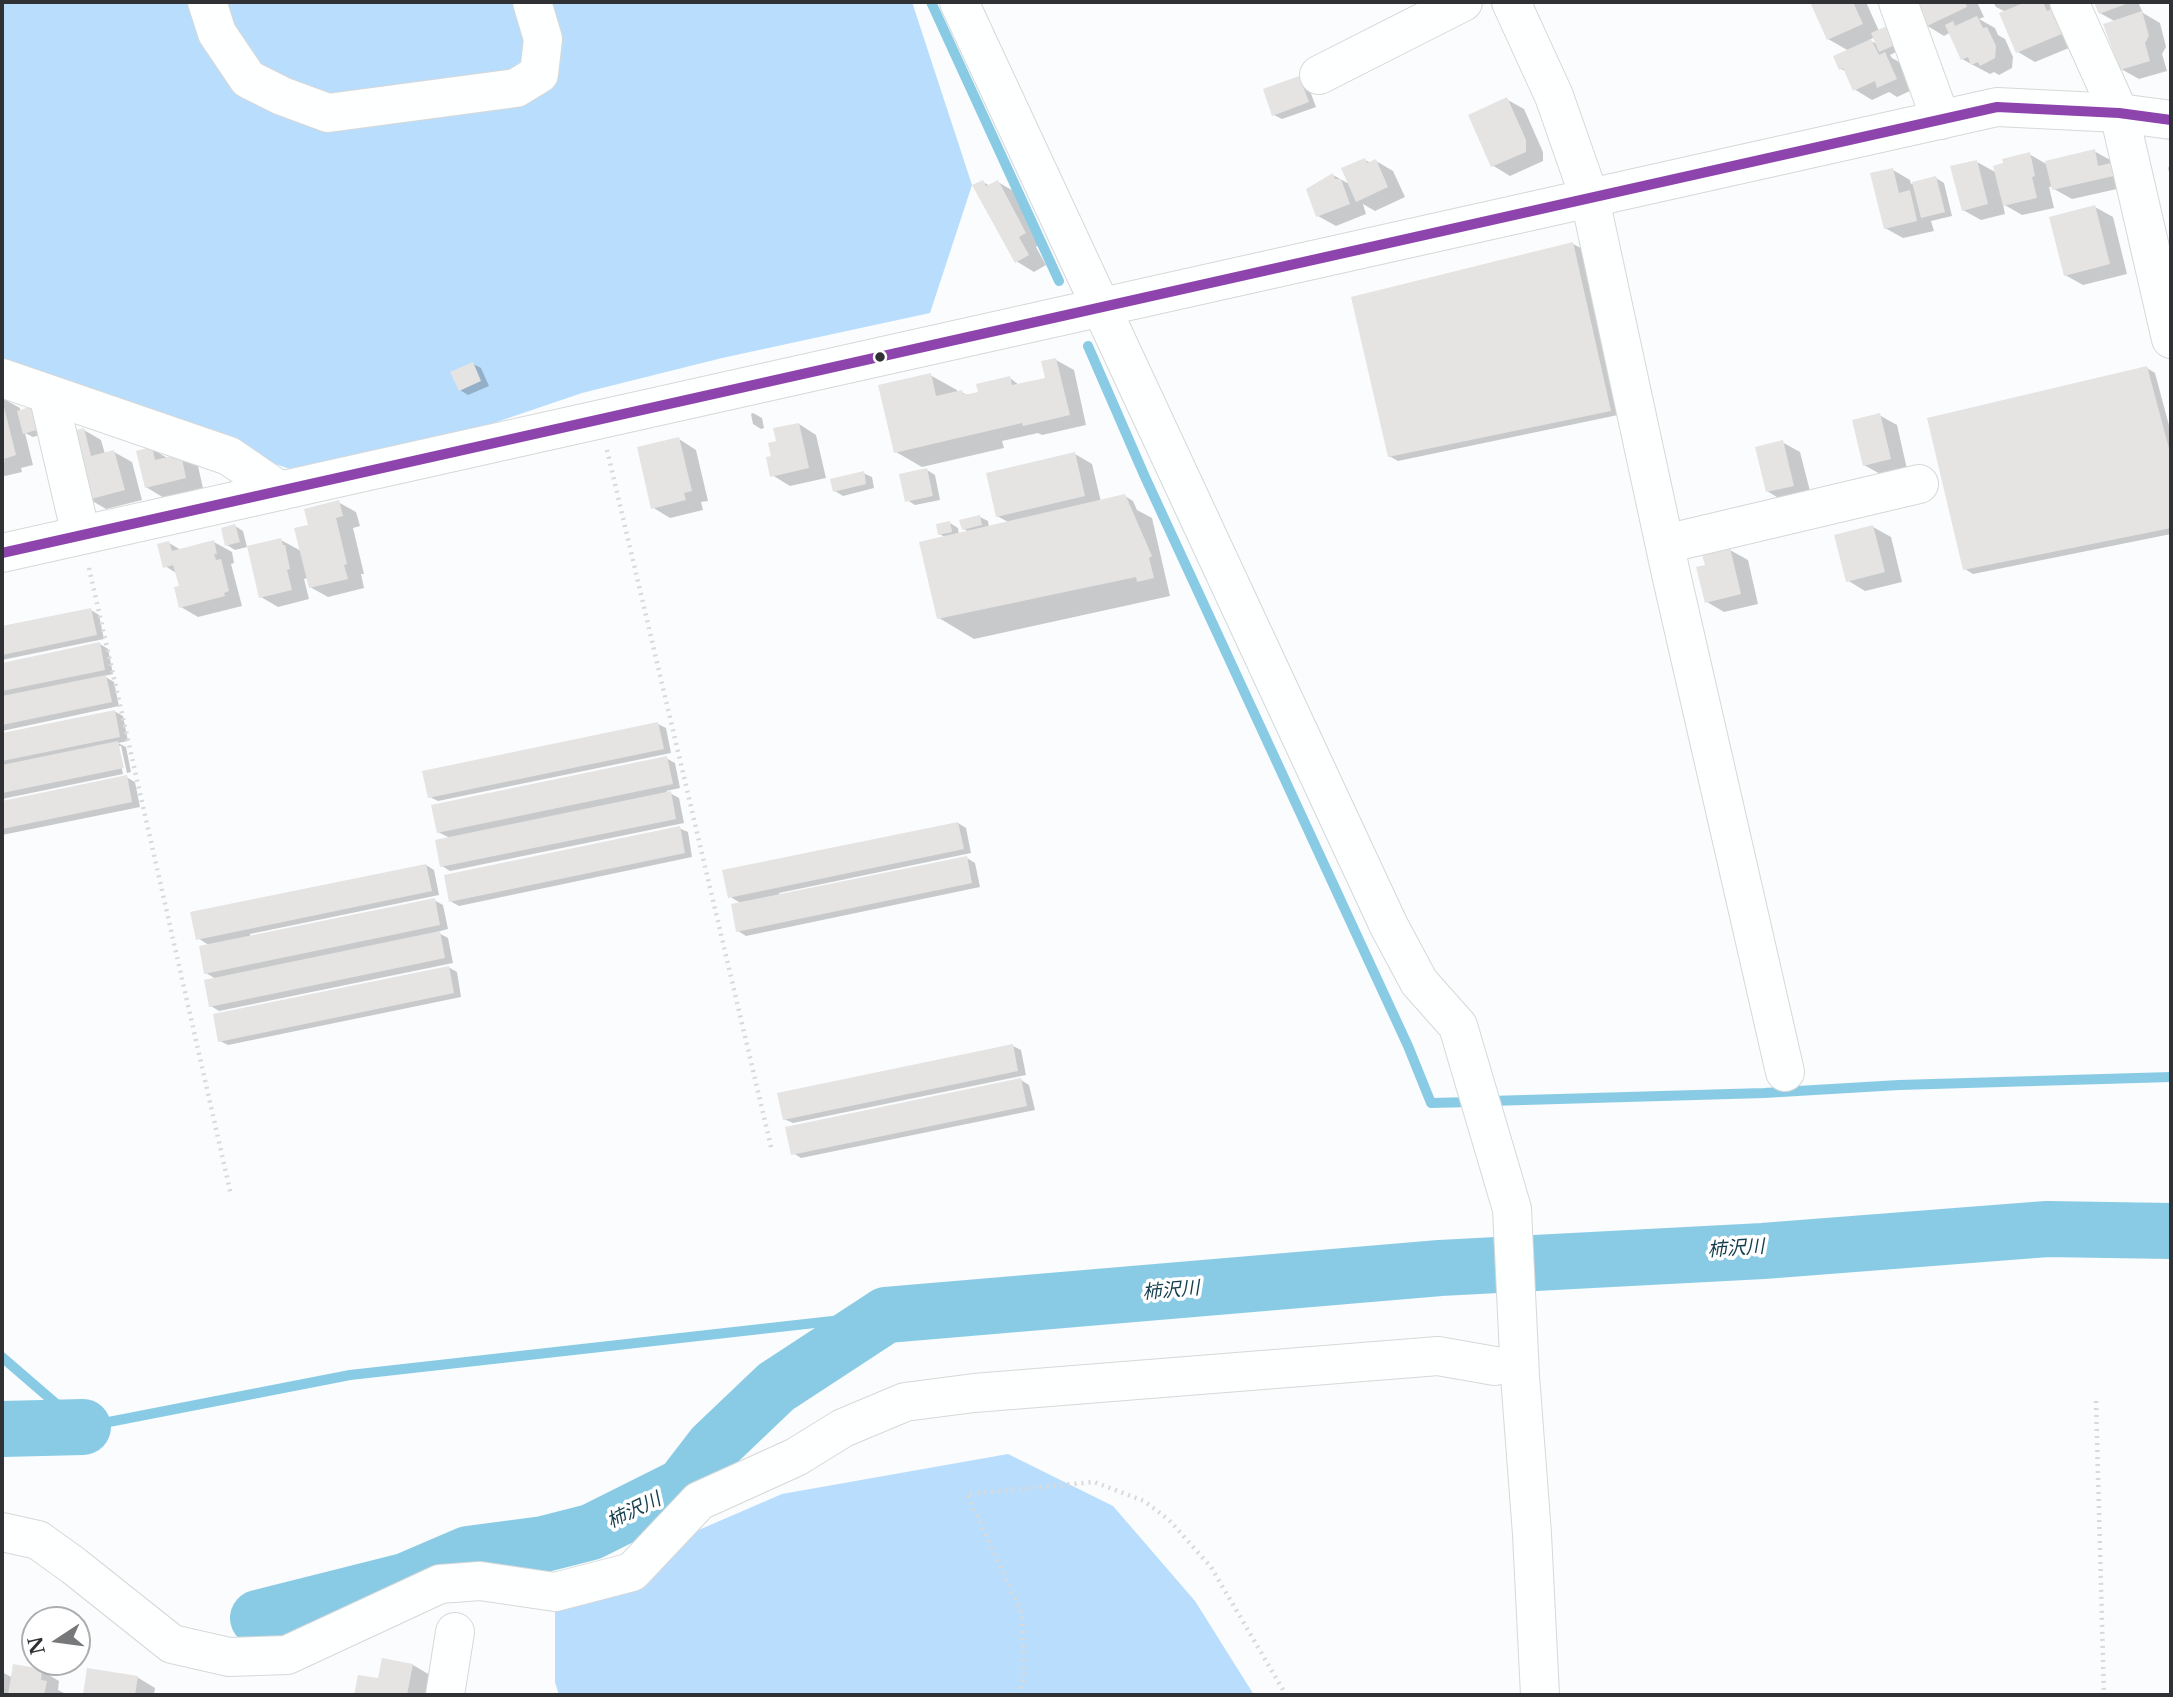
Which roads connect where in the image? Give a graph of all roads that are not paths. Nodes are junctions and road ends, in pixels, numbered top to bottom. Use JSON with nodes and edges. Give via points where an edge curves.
{"nodes":[{"id":1,"x":207,"y":2,"type":"edge"},
{"id":2,"x":532,"y":2,"type":"edge"},
{"id":3,"x":959,"y":2,"type":"edge"},
{"id":4,"x":1463,"y":2,"type":"edge"},
{"id":5,"x":1511,"y":2,"type":"edge"},
{"id":6,"x":1898,"y":2,"type":"edge"},
{"id":7,"x":2069,"y":2,"type":"edge"},
{"id":8,"x":1319,"y":75,"type":"dead end"},
{"id":9,"x":2119,"y":113,"type":"junction"},
{"id":10,"x":1941,"y":120,"type":"junction"},
{"id":11,"x":2171,"y":121,"type":"edge"},
{"id":12,"x":1590,"y":199,"type":"junction"},
{"id":13,"x":1101,"y":307,"type":"junction"},
{"id":14,"x":2171,"y":339,"type":"edge"},
{"id":15,"x":2,"y":378,"type":"edge"},
{"id":16,"x":48,"y":394,"type":"junction"},
{"id":17,"x":1919,"y":484,"type":"dead end"},
{"id":18,"x":280,"y":491,"type":"junction"},
{"id":19,"x":81,"y":535,"type":"junction"},
{"id":20,"x":1665,"y":544,"type":"junction"},
{"id":21,"x":2,"y":553,"type":"edge"},
{"id":22,"x":1785,"y":1072,"type":"dead end"},
{"id":23,"x":1507,"y":1371,"type":"junction"},
{"id":24,"x":2,"y":1532,"type":"edge"},
{"id":25,"x":455,"y":1632,"type":"dead end"},
{"id":26,"x":445,"y":1695,"type":"edge"},
{"id":27,"x":1540,"y":1695,"type":"edge"}],
"edges":[{"from":1,"to":2,"type":"street","via":[[217,33],[248,79],[328,113],[516,88],[539,74],[543,39]]},
{"from":3,"to":13,"type":"street"},
{"from":4,"to":8,"type":"street"},
{"from":5,"to":12,"type":"street","via":[[1554,96]]},
{"from":6,"to":10,"type":"street"},
{"from":7,"to":9,"type":"street"},
{"from":9,"to":10,"type":"street","via":[[1997,107]]},
{"from":9,"to":11,"type":"street"},
{"from":9,"to":14,"type":"street"},
{"from":10,"to":12,"type":"street"},
{"from":12,"to":13,"type":"street"},
{"from":12,"to":20,"type":"street"},
{"from":13,"to":18,"type":"street"},
{"from":13,"to":23,"type":"street","via":[[1389,926],[1419,982],[1458,1026],[1512,1209]]},
{"from":15,"to":16,"type":"street"},
{"from":16,"to":18,"type":"street","via":[[229,456]]},
{"from":16,"to":19,"type":"street"},
{"from":17,"to":20,"type":"street"},
{"from":18,"to":19,"type":"street"},
{"from":19,"to":21,"type":"street"},
{"from":20,"to":22,"type":"street"},
{"from":23,"to":24,"type":"street","via":[[1438,1356],[905,1402],[842,1428],[796,1457],[699,1501],[632,1572],[555,1592],[480,1581],[440,1584],[287,1655],[229,1657],[172,1644],[38,1541]]},
{"from":23,"to":27,"type":"street","via":[[1532,1534]]},
{"from":25,"to":26,"type":"street"}]}
